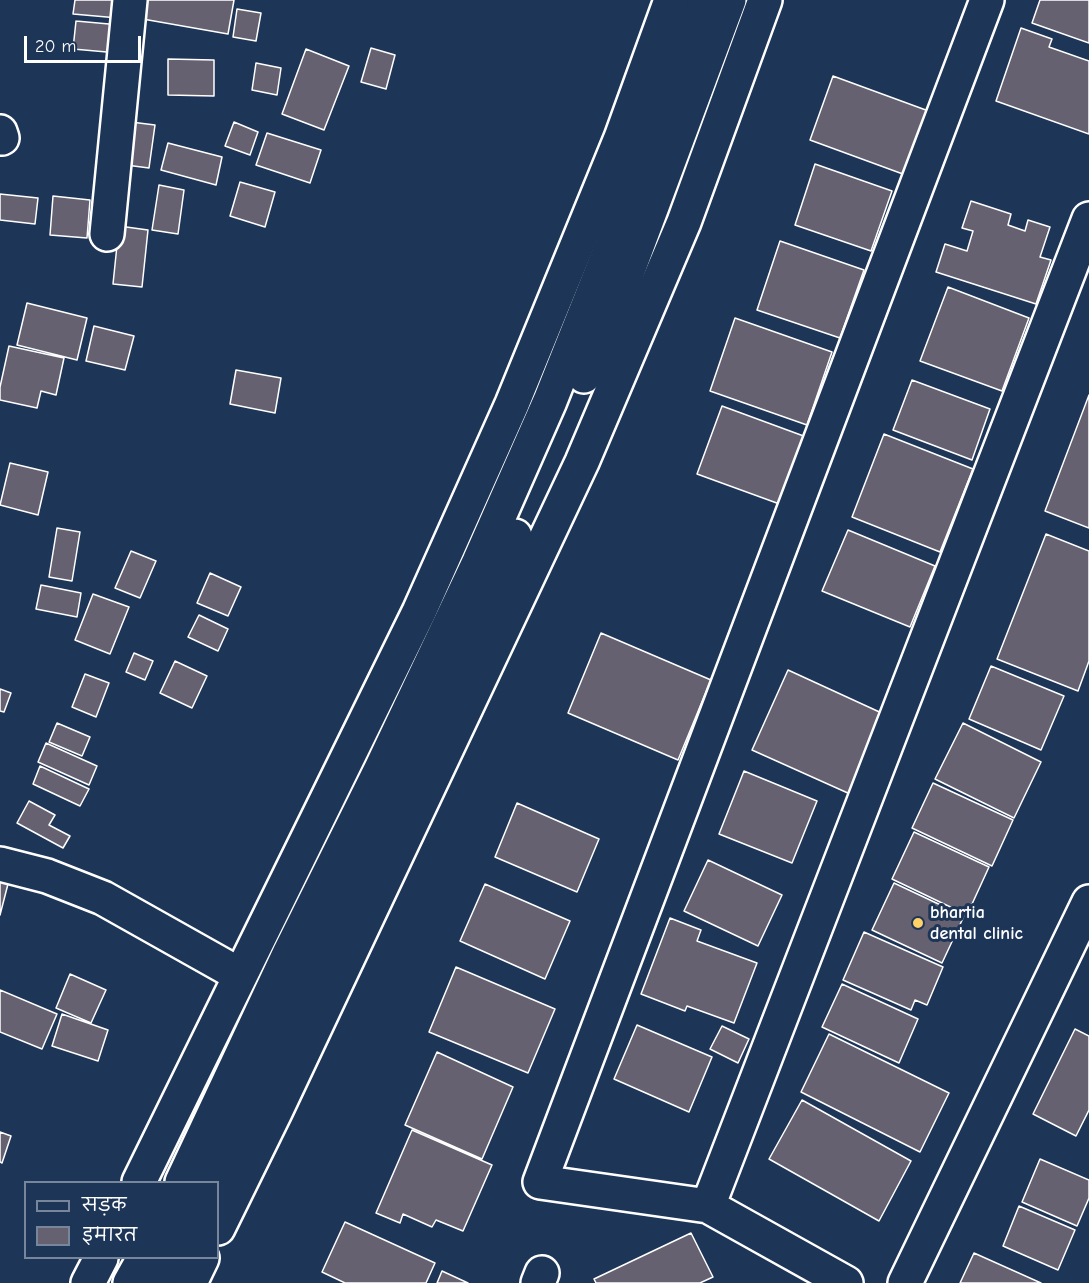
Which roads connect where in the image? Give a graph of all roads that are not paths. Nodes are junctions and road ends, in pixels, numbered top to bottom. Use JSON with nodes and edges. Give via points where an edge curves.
{"nodes":[{"id":1,"x":130,"y":0,"type":"edge"},
{"id":2,"x":671,"y":0,"type":"edge"},
{"id":3,"x":704,"y":0,"type":"edge"},
{"id":4,"x":729,"y":0,"type":"edge"},
{"id":5,"x":765,"y":0,"type":"edge"},
{"id":6,"x":987,"y":0,"type":"edge"},
{"id":7,"x":1089,"y":219,"type":"edge"},
{"id":8,"x":107,"y":234,"type":"dead end"},
{"id":9,"x":0,"y":864,"type":"edge"},
{"id":10,"x":1089,"y":902,"type":"edge"},
{"id":11,"x":240,"y":975,"type":"junction"},
{"id":12,"x":139,"y":1181,"type":"edge"},
{"id":13,"x":182,"y":1181,"type":"edge"},
{"id":14,"x":207,"y":1181,"type":"edge"},
{"id":15,"x":708,"y":1206,"type":"junction"},
{"id":16,"x":219,"y":1226,"type":"edge"},
{"id":17,"x":100,"y":1259,"type":"edge"},
{"id":18,"x":143,"y":1259,"type":"edge"},
{"id":19,"x":170,"y":1259,"type":"edge"},
{"id":20,"x":201,"y":1259,"type":"edge"},
{"id":21,"x":88,"y":1283,"type":"edge"},
{"id":22,"x":130,"y":1283,"type":"edge"},
{"id":23,"x":158,"y":1283,"type":"edge"},
{"id":24,"x":190,"y":1283,"type":"edge"},
{"id":25,"x":846,"y":1283,"type":"edge"},
{"id":26,"x":905,"y":1283,"type":"edge"}],
"edges":[{"from":1,"to":8,"type":"street"},
{"from":2,"to":11,"type":"street","via":[[621,138],[507,415],[419,612]]},
{"from":3,"to":13,"type":"street","via":[[550,401],[479,562]]},
{"from":4,"to":14,"type":"street","via":[[623,284],[498,574],[406,778]]},
{"from":5,"to":16,"type":"street","via":[[684,222],[582,462]]},
{"from":6,"to":15,"type":"street","via":[[540,1182]]},
{"from":7,"to":15,"type":"street"},
{"from":9,"to":11,"type":"street","via":[[47,876],[103,898]]},
{"from":10,"to":26,"type":"street"},
{"from":11,"to":12,"type":"street"},
{"from":15,"to":25,"type":"street"},
{"from":17,"to":21,"type":"street"},
{"from":18,"to":22,"type":"street"},
{"from":19,"to":23,"type":"street"},
{"from":20,"to":24,"type":"street"}]}
